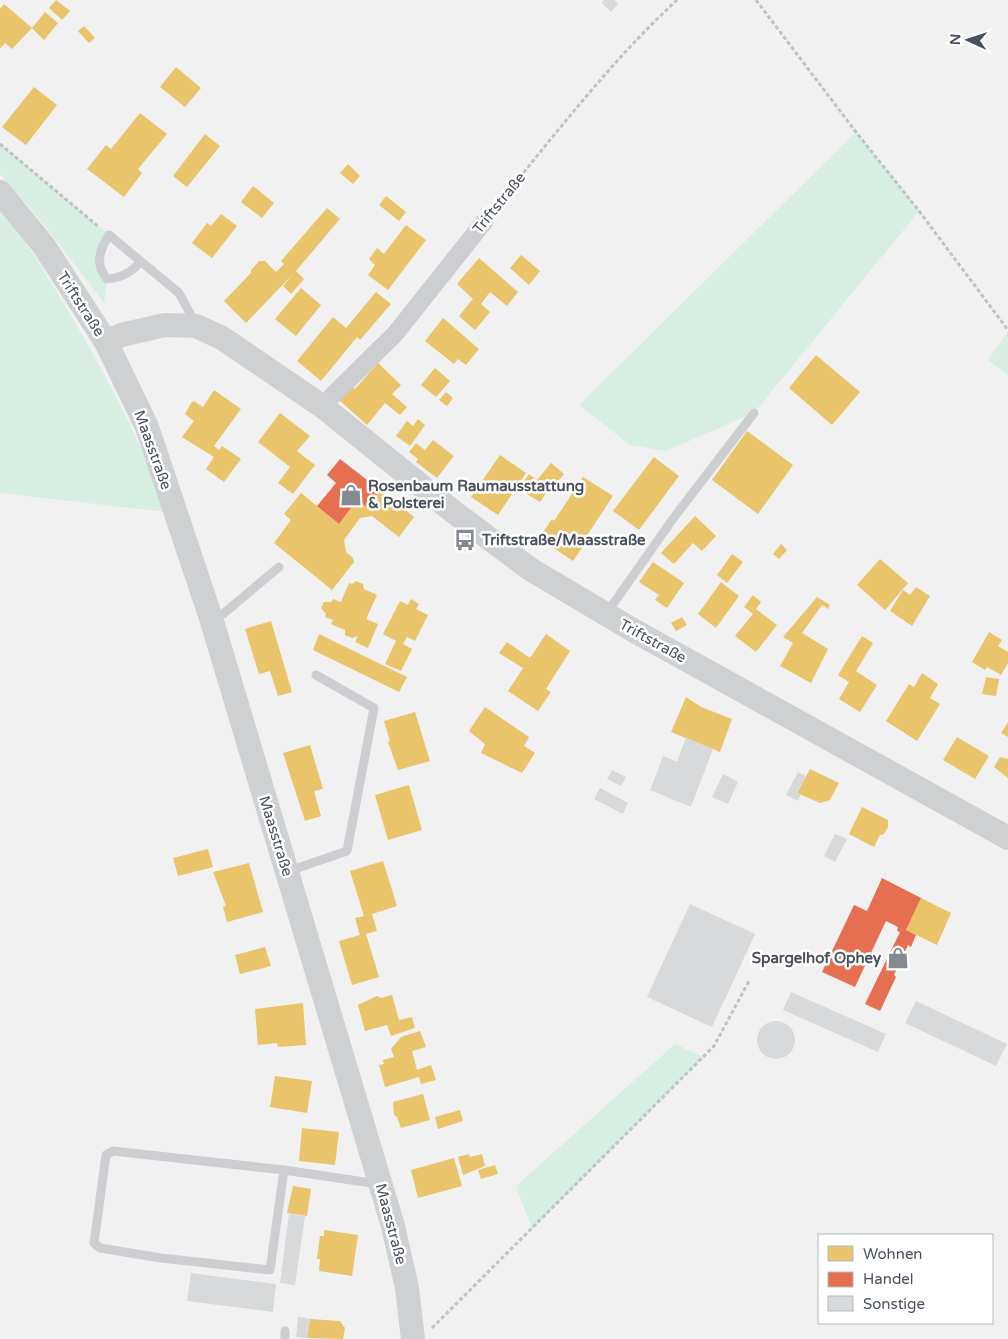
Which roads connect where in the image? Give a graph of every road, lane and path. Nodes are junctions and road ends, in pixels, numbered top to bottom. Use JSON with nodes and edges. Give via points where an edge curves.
{"nodes":[{"id":1,"x":677,"y":0,"type":"edge"},
{"id":2,"x":756,"y":0,"type":"edge"},
{"id":3,"x":0,"y":144,"type":"edge"},
{"id":4,"x":0,"y":192,"type":"edge"},
{"id":5,"x":484,"y":222,"type":"joint"},
{"id":6,"x":109,"y":235,"type":"junction"},
{"id":7,"x":140,"y":262,"type":"junction"},
{"id":8,"x":196,"y":326,"type":"junction"},
{"id":9,"x":1008,"y":330,"type":"edge"},
{"id":10,"x":106,"y":342,"type":"junction"},
{"id":11,"x":322,"y":406,"type":"junction"},
{"id":12,"x":754,"y":413,"type":"dead end"},
{"id":13,"x":279,"y":567,"type":"dead end"},
{"id":14,"x":606,"y":614,"type":"junction"},
{"id":15,"x":210,"y":618,"type":"junction"},
{"id":16,"x":316,"y":676,"type":"dead end"},
{"id":17,"x":1008,"y":838,"type":"edge"},
{"id":18,"x":286,"y":872,"type":"junction"},
{"id":19,"x":749,"y":981,"type":"dead end"},
{"id":20,"x":284,"y":1170,"type":"junction"},
{"id":21,"x":380,"y":1184,"type":"junction"},
{"id":22,"x":413,"y":1338,"type":"edge"}],
"edges":[{"from":1,"to":5,"type":"path","name":"Triftstraße","via":[[612,67]]},
{"from":2,"to":9,"type":"path"},
{"from":3,"to":6,"type":"path"},
{"from":4,"to":10,"type":"street","name":"Triftstraße","via":[[44,246]]},
{"from":5,"to":11,"type":"street","name":"Triftstraße","via":[[395,334]]},
{"from":6,"to":7,"type":"lane"},
{"from":6,"to":7,"type":"lane","via":[[101,247],[99,262],[107,279],[132,271]]},
{"from":7,"to":8,"type":"lane","via":[[179,293]]},
{"from":8,"to":10,"type":"street","name":"Triftstraße","via":[[165,325],[121,335]]},
{"from":8,"to":11,"type":"street","name":"Triftstraße","via":[[230,343]]},
{"from":10,"to":15,"type":"street","name":"Maasstraße","via":[[147,427]]},
{"from":11,"to":14,"type":"street","name":"Triftstraße","via":[[530,569]]},
{"from":12,"to":14,"type":"lane","via":[[675,516]]},
{"from":13,"to":15,"type":"lane","via":[[224,614]]},
{"from":14,"to":17,"type":"street","name":"Triftstraße"},
{"from":15,"to":18,"type":"street","name":"Maasstraße"},
{"from":16,"to":18,"type":"lane","via":[[374,708],[347,850]]},
{"from":18,"to":21,"type":"street","name":"Maasstraße"},
{"from":19,"to":22,"type":"path","via":[[714,1046],[435,1327]]},
{"from":20,"to":20,"type":"lane","via":[[270,1270],[161,1258],[100,1248],[94,1243],[106,1155],[113,1151]]},
{"from":20,"to":21,"type":"lane"},
{"from":21,"to":22,"type":"street","name":"Maasstraße","via":[[407,1288]]}]}
